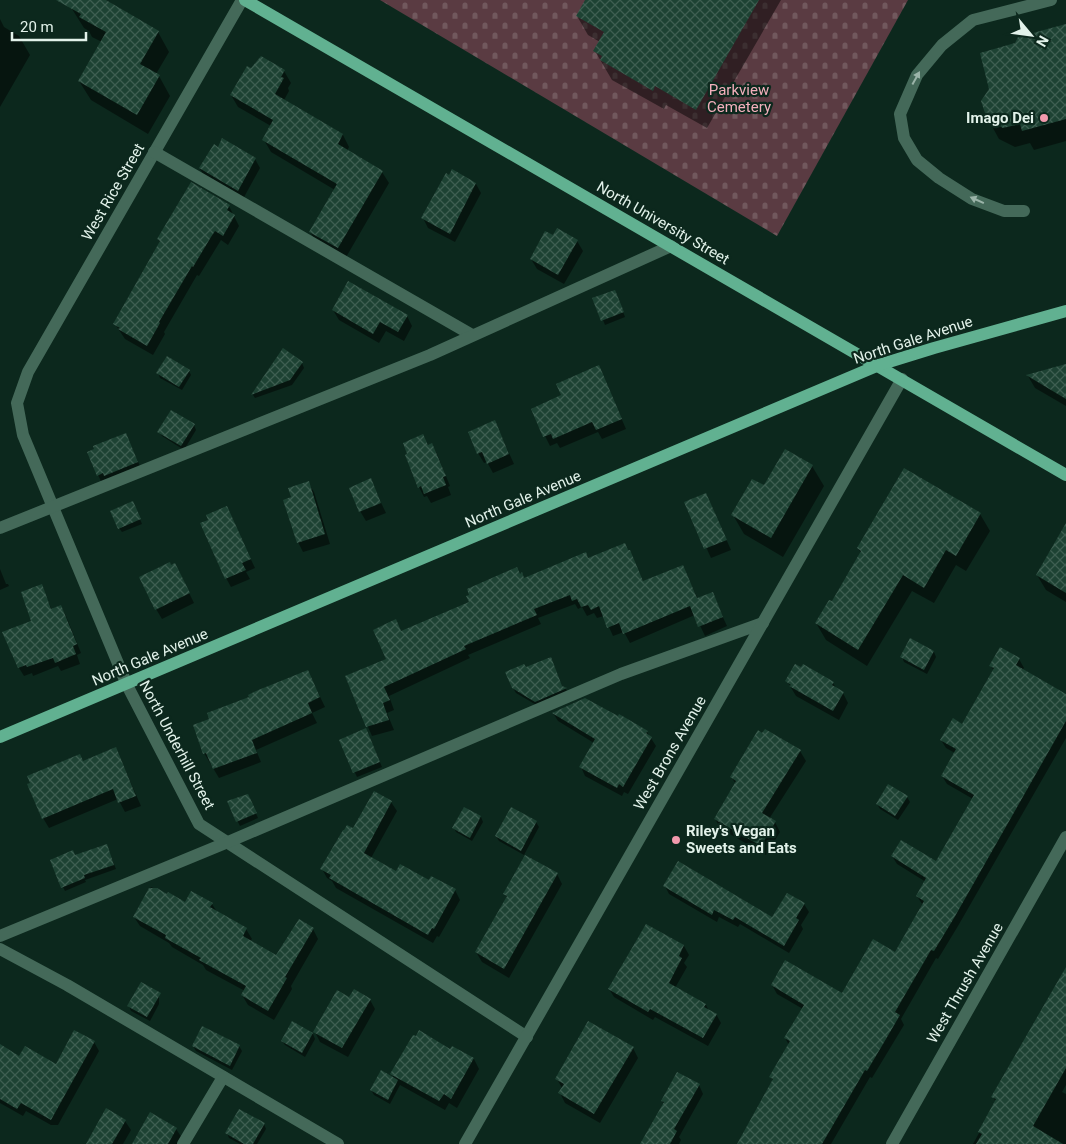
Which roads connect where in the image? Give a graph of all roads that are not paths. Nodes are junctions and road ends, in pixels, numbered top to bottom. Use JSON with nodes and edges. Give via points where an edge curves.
{"nodes":[{"id":1,"x":243,"y":0,"type":"edge"},
{"id":2,"x":1051,"y":0,"type":"edge"},
{"id":3,"x":154,"y":152,"type":"junction"},
{"id":4,"x":1024,"y":211,"type":"dead end"},
{"id":5,"x":671,"y":246,"type":"junction"},
{"id":6,"x":1066,"y":311,"type":"edge"},
{"id":7,"x":472,"y":336,"type":"junction"},
{"id":8,"x":879,"y":365,"type":"junction"},
{"id":9,"x":902,"y":379,"type":"junction"},
{"id":10,"x":17,"y":402,"type":"joint"},
{"id":11,"x":1066,"y":474,"type":"edge"},
{"id":12,"x":53,"y":507,"type":"junction"},
{"id":13,"x":0,"y":528,"type":"edge"},
{"id":14,"x":762,"y":623,"type":"junction"},
{"id":15,"x":126,"y":685,"type":"junction"},
{"id":16,"x":0,"y":737,"type":"edge"},
{"id":17,"x":1066,"y":837,"type":"edge"},
{"id":18,"x":228,"y":842,"type":"junction"},
{"id":19,"x":0,"y":936,"type":"edge"},
{"id":20,"x":0,"y":949,"type":"edge"},
{"id":21,"x":527,"y":1037,"type":"junction"},
{"id":22,"x":223,"y":1077,"type":"junction"},
{"id":23,"x":182,"y":1144,"type":"edge"},
{"id":24,"x":338,"y":1144,"type":"edge"},
{"id":25,"x":465,"y":1144,"type":"edge"},
{"id":26,"x":892,"y":1144,"type":"edge"}],
"edges":[{"from":1,"to":3,"type":"street","name":"West Rice Street"},
{"from":1,"to":5,"type":"main road","name":"North University Street"},
{"from":4,"to":2,"type":"street","one_way":true,"via":[[1004,212],[972,199],[940,178],[917,160],[904,138],[900,114],[917,75],[942,45],[973,20]]},
{"from":3,"to":7,"type":"street"},
{"from":3,"to":10,"type":"street","name":"West Rice Street","via":[[28,372]]},
{"from":5,"to":7,"type":"street"},
{"from":5,"to":8,"type":"main road","name":"North University Street"},
{"from":6,"to":8,"type":"main road","name":"North Gale Avenue"},
{"from":7,"to":12,"type":"street"},
{"from":8,"to":9,"type":"main road","name":"North University Street"},
{"from":8,"to":15,"type":"main road","name":"North Gale Avenue"},
{"from":9,"to":11,"type":"main road","name":"North University Street"},
{"from":9,"to":14,"type":"street","name":"West Brons Avenue"},
{"from":10,"to":12,"type":"street","name":"North Underhill Street","via":[[23,436]]},
{"from":12,"to":13,"type":"street"},
{"from":12,"to":15,"type":"street","name":"North Underhill Street"},
{"from":14,"to":18,"type":"street","via":[[620,674]]},
{"from":14,"to":21,"type":"street","name":"West Brons Avenue"},
{"from":15,"to":16,"type":"main road","name":"North Gale Avenue"},
{"from":15,"to":18,"type":"street","name":"North Underhill Street","via":[[199,824]]},
{"from":17,"to":26,"type":"street","name":"West Thrush Avenue"},
{"from":18,"to":19,"type":"street"},
{"from":18,"to":21,"type":"street","name":"North Underhill Street"},
{"from":20,"to":22,"type":"street"},
{"from":21,"to":25,"type":"street","name":"West Brons Avenue"},
{"from":22,"to":23,"type":"street"},
{"from":22,"to":24,"type":"street"}]}
